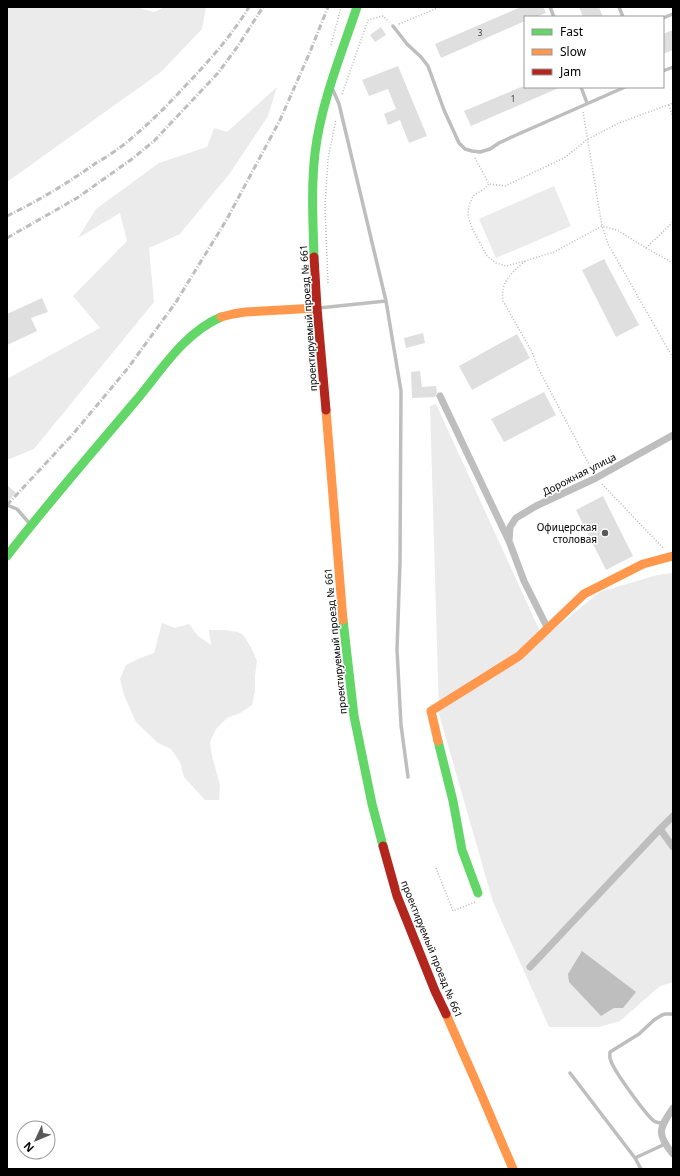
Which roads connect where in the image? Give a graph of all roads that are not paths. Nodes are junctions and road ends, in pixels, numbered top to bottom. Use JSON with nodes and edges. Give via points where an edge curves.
{"nodes":[{"id":1,"x":357,"y":7,"type":"edge"},
{"id":2,"x":393,"y":26,"type":"road end"},
{"id":3,"x":331,"y":85,"type":"junction"},
{"id":4,"x":581,"y":88,"type":"edge"},
{"id":5,"x":623,"y":88,"type":"edge"},
{"id":6,"x":587,"y":103,"type":"junction"},
{"id":7,"x":386,"y":301,"type":"junction"},
{"id":8,"x":318,"y":308,"type":"junction"},
{"id":9,"x":440,"y":396,"type":"dead end"},
{"id":10,"x":673,"y":435,"type":"edge"},
{"id":11,"x":7,"y":505,"type":"edge"},
{"id":12,"x":30,"y":525,"type":"junction"},
{"id":13,"x":509,"y":542,"type":"junction"},
{"id":14,"x":7,"y":556,"type":"edge"},
{"id":15,"x":671,"y":556,"type":"edge"},
{"id":16,"x":548,"y":629,"type":"junction"},
{"id":17,"x":408,"y":777,"type":"dead end"},
{"id":18,"x":673,"y":816,"type":"edge"},
{"id":19,"x":660,"y":828,"type":"junction"},
{"id":20,"x":673,"y":847,"type":"edge"},
{"id":21,"x":478,"y":893,"type":"road end"},
{"id":22,"x":530,"y":967,"type":"dead end"},
{"id":23,"x":673,"y":1014,"type":"edge"},
{"id":24,"x":570,"y":1073,"type":"dead end"},
{"id":25,"x":673,"y":1108,"type":"edge"},
{"id":26,"x":663,"y":1123,"type":"junction"},
{"id":27,"x":665,"y":1144,"type":"junction"},
{"id":28,"x":673,"y":1154,"type":"edge"},
{"id":29,"x":635,"y":1158,"type":"junction"},
{"id":30,"x":513,"y":1169,"type":"edge"},
{"id":31,"x":641,"y":1169,"type":"edge"}],
"edges":[{"from":1,"to":3,"type":"main road","name":"проектируемый проезд № 661"},
{"from":2,"to":6,"type":"lane","via":[[428,66],[455,136],[459,143],[472,151],[490,149]]},
{"from":3,"to":7,"type":"lane","via":[[339,104]]},
{"from":3,"to":8,"type":"main road","name":"проектируемый проезд № 661","via":[[315,153],[313,180],[312,208]]},
{"from":4,"to":6,"type":"lane"},
{"from":5,"to":6,"type":"lane"},
{"from":7,"to":8,"type":"lane"},
{"from":7,"to":17,"type":"lane","via":[[401,391],[397,650],[401,725]]},
{"from":8,"to":12,"type":"main road","via":[[228,315],[205,325],[175,354]]},
{"from":8,"to":30,"type":"main road","name":"проектируемый проезд № 661","via":[[342,619],[354,716],[372,804],[397,896],[435,991]]},
{"from":9,"to":13,"type":"street"},
{"from":10,"to":13,"type":"street","name":"Дорожная улица","via":[[596,478],[516,518],[510,527]]},
{"from":11,"to":12,"type":"lane","via":[[17,509]]},
{"from":12,"to":14,"type":"main road"},
{"from":13,"to":16,"type":"street","via":[[524,581]]},
{"from":15,"to":16,"type":"main road","via":[[643,564],[584,594]]},
{"from":16,"to":21,"type":"main road","via":[[519,656],[432,711],[462,850]]},
{"from":18,"to":19,"type":"street"},
{"from":19,"to":20,"type":"street"},
{"from":19,"to":22,"type":"street"},
{"from":23,"to":26,"type":"lane","via":[[666,1014],[654,1020],[639,1034],[610,1052],[609,1058],[646,1113],[656,1122]]},
{"from":24,"to":29,"type":"lane"},
{"from":25,"to":26,"type":"street"},
{"from":26,"to":27,"type":"street","via":[[661,1132]]},
{"from":27,"to":28,"type":"street"},
{"from":27,"to":29,"type":"lane"},
{"from":29,"to":31,"type":"lane"}]}
